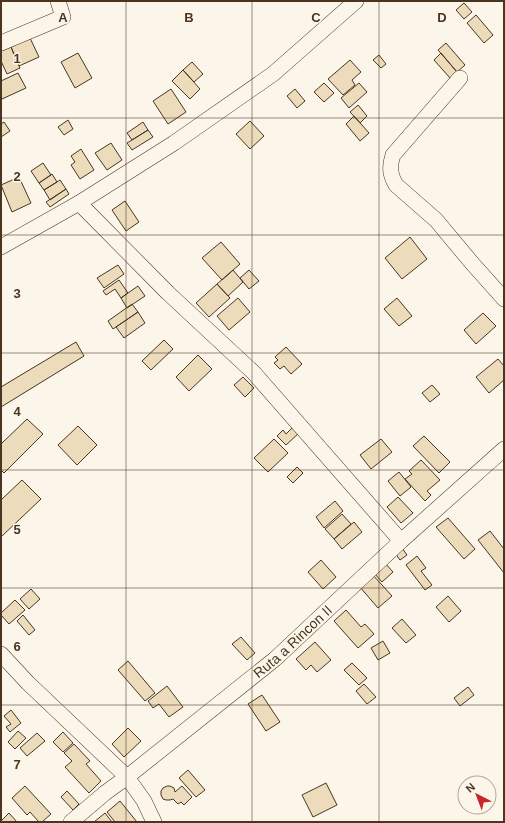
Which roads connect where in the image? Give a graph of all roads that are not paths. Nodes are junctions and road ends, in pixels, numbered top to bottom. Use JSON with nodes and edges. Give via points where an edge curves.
{"nodes":[{"id":1,"x":58,"y":1,"type":"edge"},
{"id":2,"x":356,"y":1,"type":"edge"},
{"id":3,"x":1,"y":43,"type":"edge"},
{"id":4,"x":460,"y":78,"type":"dead end"},
{"id":5,"x":79,"y":203,"type":"junction"},
{"id":6,"x":1,"y":247,"type":"edge"},
{"id":7,"x":504,"y":299,"type":"edge"},
{"id":8,"x":504,"y":449,"type":"edge"},
{"id":9,"x":401,"y":541,"type":"junction"},
{"id":10,"x":1,"y":654,"type":"edge"},
{"id":11,"x":127,"y":777,"type":"junction"},
{"id":12,"x":71,"y":822,"type":"edge"},
{"id":13,"x":154,"y":822,"type":"edge"}],
"edges":[{"from":1,"to":3,"type":"street","via":[[63,17]]},
{"from":2,"to":5,"type":"street","via":[[273,74],[174,143]]},
{"from":4,"to":7,"type":"street","via":[[393,155],[390,172],[396,185],[436,220]]},
{"from":5,"to":6,"type":"street"},
{"from":5,"to":9,"type":"street","via":[[168,293],[254,373]]},
{"from":8,"to":9,"type":"street","name":"Ruta a Rincon II"},
{"from":9,"to":11,"type":"street","name":"Ruta a Rincon II","via":[[275,659]]},
{"from":10,"to":11,"type":"street"},
{"from":11,"to":12,"type":"street","name":"Ruta a Rincon II"},
{"from":11,"to":13,"type":"street","via":[[144,801]]}]}
